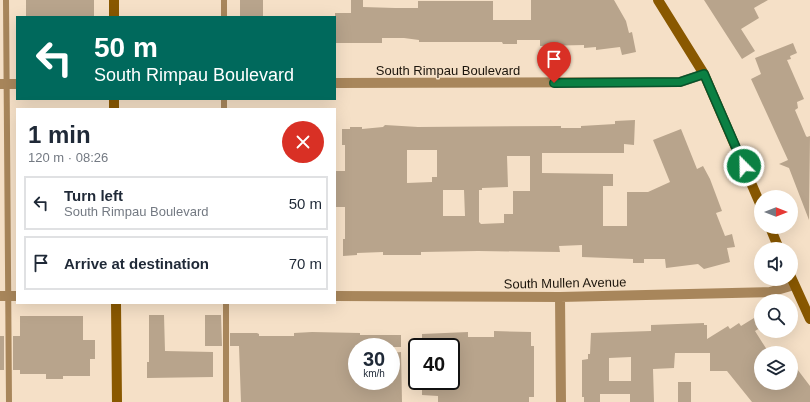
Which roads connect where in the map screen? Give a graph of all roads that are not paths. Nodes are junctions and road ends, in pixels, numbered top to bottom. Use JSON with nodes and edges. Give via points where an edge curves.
{"nodes":[{"id":1,"x":6,"y":0,"type":"edge"},
{"id":2,"x":114,"y":0,"type":"edge"},
{"id":3,"x":224,"y":0,"type":"edge"},
{"id":4,"x":658,"y":0,"type":"edge"},
{"id":5,"x":114,"y":16,"type":"edge"},
{"id":6,"x":224,"y":16,"type":"edge"},
{"id":7,"x":704,"y":74,"type":"junction"},
{"id":8,"x":336,"y":83,"type":"edge"},
{"id":9,"x":8,"y":84,"type":"edge"},
{"id":10,"x":754,"y":190,"type":"edge"},
{"id":11,"x":783,"y":286,"type":"edge"},
{"id":12,"x":795,"y":286,"type":"edge"},
{"id":13,"x":8,"y":296,"type":"edge"},
{"id":14,"x":336,"y":296,"type":"edge"},
{"id":15,"x":560,"y":297,"type":"junction"},
{"id":16,"x":116,"y":304,"type":"edge"},
{"id":17,"x":226,"y":304,"type":"edge"},
{"id":18,"x":810,"y":319,"type":"edge"},
{"id":19,"x":9,"y":402,"type":"edge"},
{"id":20,"x":117,"y":402,"type":"edge"},
{"id":21,"x":226,"y":402,"type":"edge"},
{"id":22,"x":561,"y":402,"type":"edge"}],
"edges":[{"from":1,"to":9,"type":"lane"},
{"from":2,"to":5,"type":"street"},
{"from":3,"to":6,"type":"lane"},
{"from":4,"to":7,"type":"street"},
{"from":7,"to":8,"type":"street","name":"South Rimpau Boulevard","via":[[680,82]]},
{"from":7,"to":10,"type":"street"},
{"from":9,"to":13,"type":"lane"},
{"from":11,"to":15,"type":"street","name":"South Mullen Avenue","via":[[770,292]]},
{"from":12,"to":18,"type":"street"},
{"from":13,"to":19,"type":"lane"},
{"from":14,"to":15,"type":"street","name":"South Mullen Avenue"},
{"from":15,"to":22,"type":"street"},
{"from":16,"to":20,"type":"street"},
{"from":17,"to":21,"type":"lane"}]}
